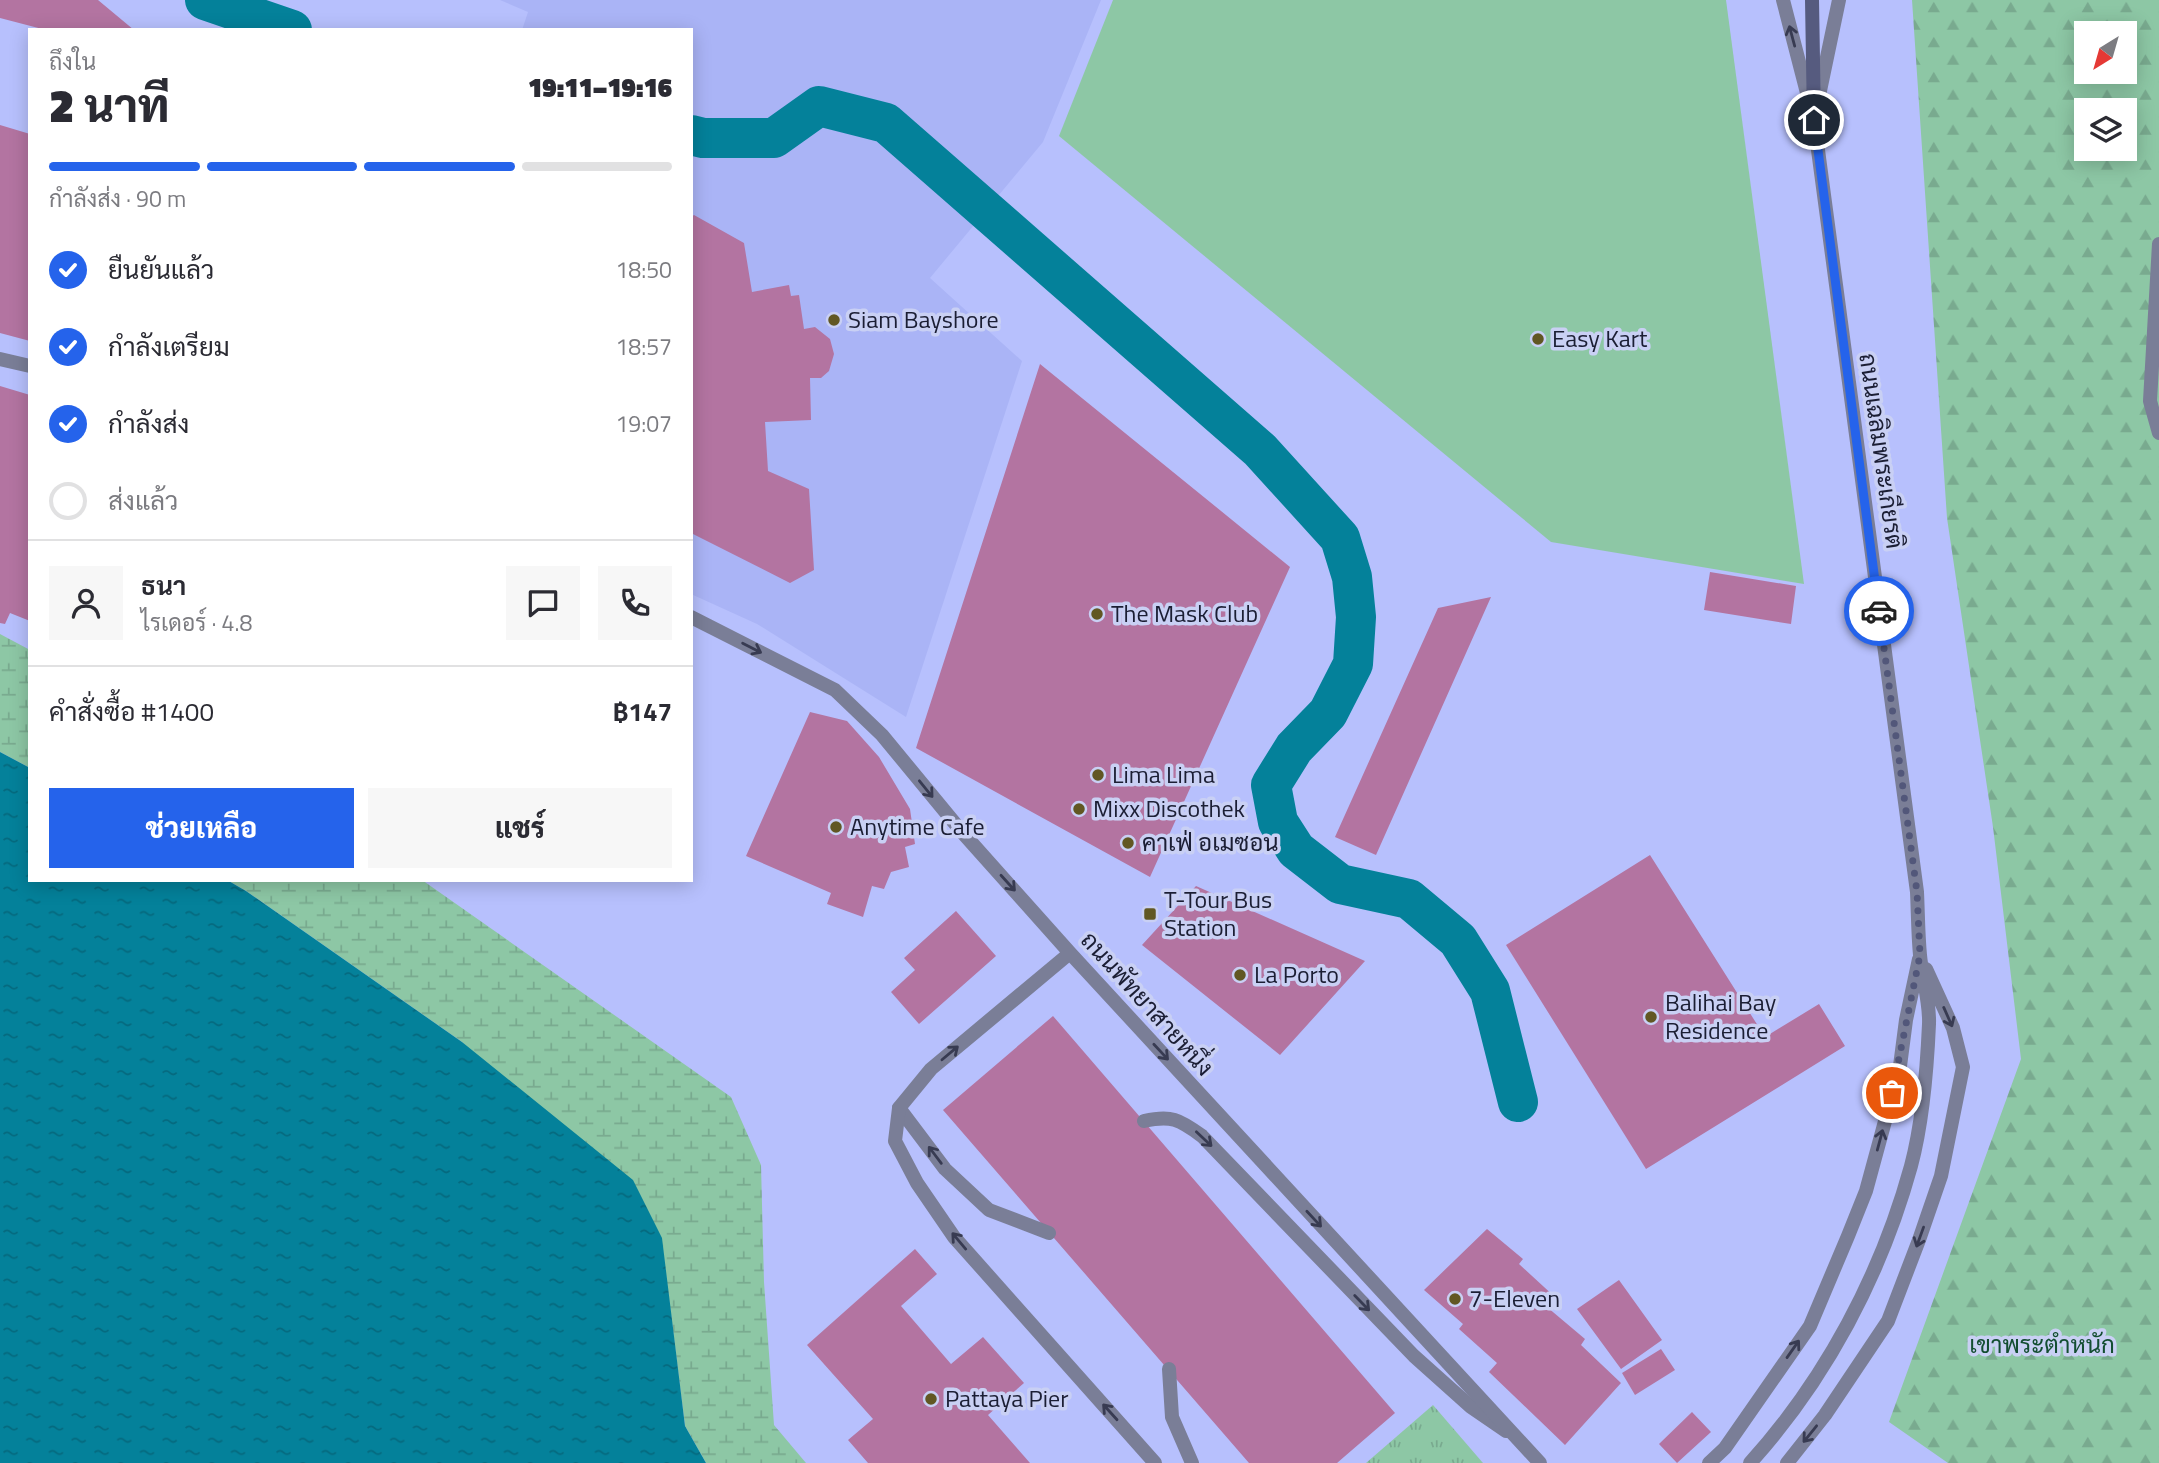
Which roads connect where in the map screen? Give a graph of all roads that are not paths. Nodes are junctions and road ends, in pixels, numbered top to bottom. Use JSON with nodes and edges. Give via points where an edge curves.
{"nodes":[{"id":1,"x":1783,"y":0,"type":"edge"},
{"id":2,"x":1812,"y":0,"type":"edge"},
{"id":3,"x":1839,"y":0,"type":"edge"},
{"id":4,"x":1814,"y":120,"type":"junction"},
{"id":5,"x":2159,"y":244,"type":"edge"},
{"id":6,"x":0,"y":359,"type":"edge"},
{"id":7,"x":28,"y":366,"type":"edge"},
{"id":8,"x":2159,"y":433,"type":"edge"},
{"id":9,"x":693,"y":618,"type":"edge"},
{"id":10,"x":1070,"y":953,"type":"junction"},
{"id":11,"x":1920,"y":955,"type":"junction"},
{"id":12,"x":899,"y":1108,"type":"junction"},
{"id":13,"x":1144,"y":1121,"type":"dead end"},
{"id":14,"x":1049,"y":1233,"type":"dead end"},
{"id":15,"x":1168,"y":1369,"type":"dead end"},
{"id":16,"x":1513,"y":1436,"type":"junction"},
{"id":17,"x":1155,"y":1463,"type":"edge"},
{"id":18,"x":1192,"y":1463,"type":"edge"},
{"id":19,"x":1539,"y":1463,"type":"edge"},
{"id":20,"x":1709,"y":1463,"type":"edge"},
{"id":21,"x":1750,"y":1463,"type":"edge"},
{"id":22,"x":1787,"y":1463,"type":"edge"}],
"edges":[{"from":4,"to":1,"type":"street","name":"ถนนเฉลิมพระเกียรติ","one_way":true},
{"from":2,"to":4,"type":"main road"},
{"from":3,"to":4,"type":"street","name":"ถนนเฉลิมพระเกียรติ"},
{"from":4,"to":11,"type":"street","name":"ถนนเฉลิมพระเกียรติ","via":[[1917,892]]},
{"from":5,"to":8,"type":"street","via":[[2150,401]]},
{"from":6,"to":7,"type":"street"},
{"from":9,"to":10,"type":"street","name":"ถนนพัทยาสายหนึ่ง","one_way":true,"via":[[835,690],[882,735]]},
{"from":12,"to":10,"type":"street","one_way":true,"via":[[931,1069]]},
{"from":10,"to":16,"type":"street","name":"ถนนพัทยาสายหนึ่ง","one_way":true},
{"from":20,"to":11,"type":"street","name":"ถนนเฉลิมพระเกียรติ","one_way":true,"via":[[1732,1440],[1810,1326],[1829,1284],[1866,1191],[1899,1066]]},
{"from":11,"to":21,"type":"street","name":"ถนนเฉลิมพระเกียรติ","via":[[1929,1021],[1923,1097],[1911,1163],[1892,1226],[1834,1349]]},
{"from":11,"to":22,"type":"street","name":"ถนนเฉลิมพระเกียรติ","one_way":true,"via":[[1953,1028],[1963,1068],[1941,1175],[1888,1321]]},
{"from":14,"to":12,"type":"street","one_way":true,"via":[[989,1210],[945,1169]]},
{"from":17,"to":12,"type":"street","one_way":true,"via":[[954,1237],[895,1141]]},
{"from":13,"to":16,"type":"street","one_way":true,"via":[[1164,1116],[1202,1136],[1415,1356],[1471,1407]]},
{"from":15,"to":18,"type":"street","via":[[1172,1417]]},
{"from":16,"to":19,"type":"street","name":"ถนนพัทยาสายหนึ่ง"}]}
